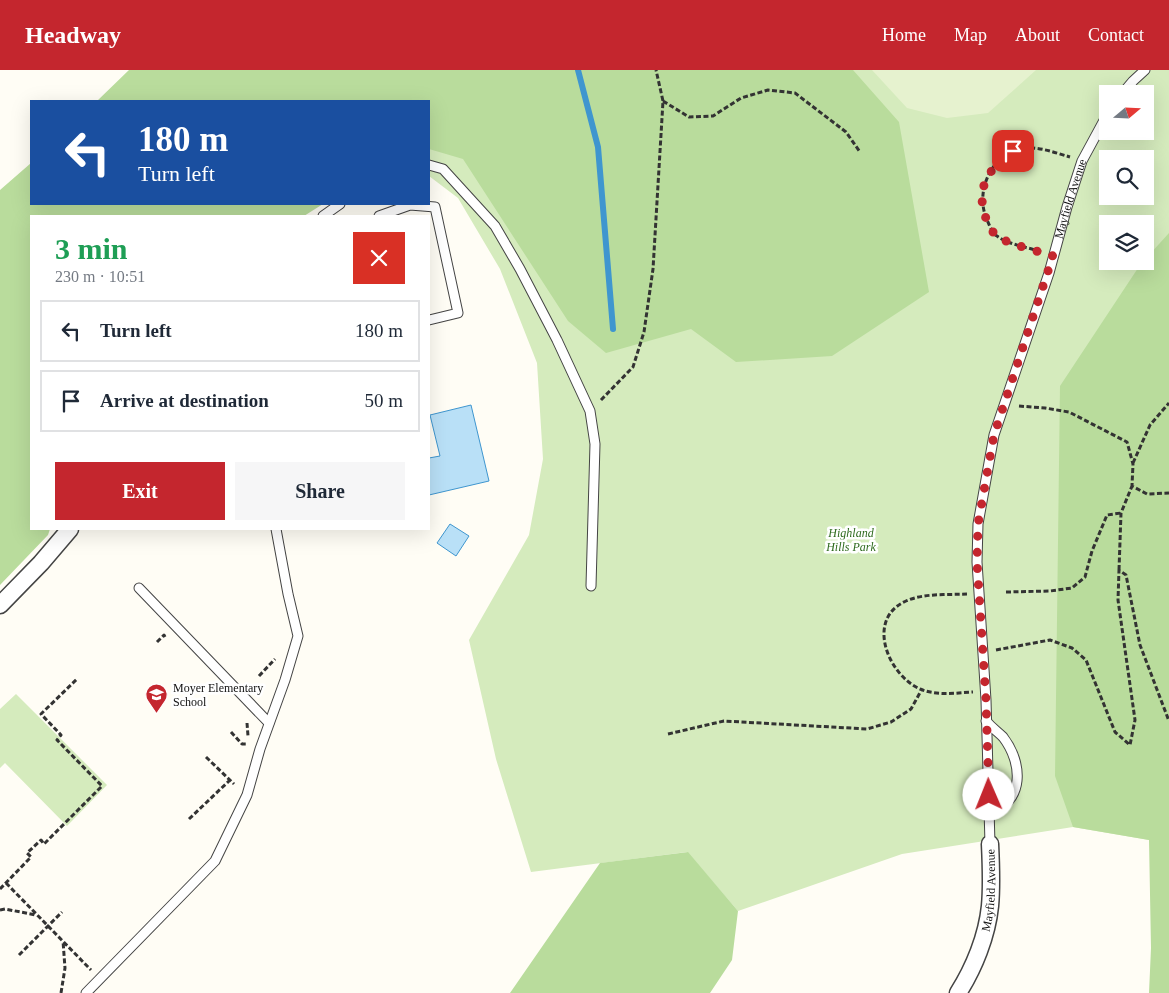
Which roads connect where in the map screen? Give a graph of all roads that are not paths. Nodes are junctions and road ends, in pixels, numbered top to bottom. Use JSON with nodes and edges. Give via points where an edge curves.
{"nodes":[{"id":1,"x":1145,"y":70,"type":"edge"},
{"id":2,"x":1130,"y":85,"type":"edge"},
{"id":3,"x":1099,"y":130,"type":"edge"},
{"id":4,"x":430,"y":165,"type":"edge"},
{"id":5,"x":339,"y":205,"type":"edge"},
{"id":6,"x":410,"y":205,"type":"edge"},
{"id":7,"x":410,"y":205,"type":"edge"},
{"id":8,"x":324,"y":215,"type":"edge"},
{"id":9,"x":382,"y":215,"type":"edge"},
{"id":10,"x":430,"y":320,"type":"edge"},
{"id":11,"x":69,"y":530,"type":"edge"},
{"id":12,"x":276,"y":530,"type":"edge"},
{"id":13,"x":591,"y":586,"type":"dead end"},
{"id":14,"x":139,"y":588,"type":"dead end"},
{"id":15,"x":0,"y":605,"type":"edge"},
{"id":16,"x":986,"y":721,"type":"junction"},
{"id":17,"x":269,"y":723,"type":"junction"},
{"id":18,"x":989,"y":813,"type":"junction"},
{"id":19,"x":990,"y":844,"type":"joint"},
{"id":20,"x":86,"y":993,"type":"edge"},
{"id":21,"x":958,"y":993,"type":"edge"}],
"edges":[{"from":1,"to":2,"type":"lane"},
{"from":3,"to":16,"type":"lane","name":"Mayfield Avenue","via":[[1082,161],[994,435],[978,524],[977,562]]},
{"from":4,"to":13,"type":"lane","via":[[443,170],[495,226],[557,340],[590,411],[595,444]]},
{"from":5,"to":8,"type":"lane"},
{"from":6,"to":10,"type":"lane","via":[[435,207],[458,313]]},
{"from":7,"to":9,"type":"lane"},
{"from":11,"to":15,"type":"street"},
{"from":12,"to":17,"type":"lane","via":[[298,636]]},
{"from":14,"to":17,"type":"lane"},
{"from":16,"to":18,"type":"lane","name":"Mayfield Avenue"},
{"from":16,"to":18,"type":"lane","via":[[1010,749],[1018,784],[1012,798],[999,810]]},
{"from":17,"to":20,"type":"lane","via":[[247,795],[215,861]]},
{"from":18,"to":19,"type":"lane","name":"Mayfield Avenue"},
{"from":19,"to":21,"type":"street","name":"Mayfield Avenue","via":[[990,908],[976,955]]}]}
